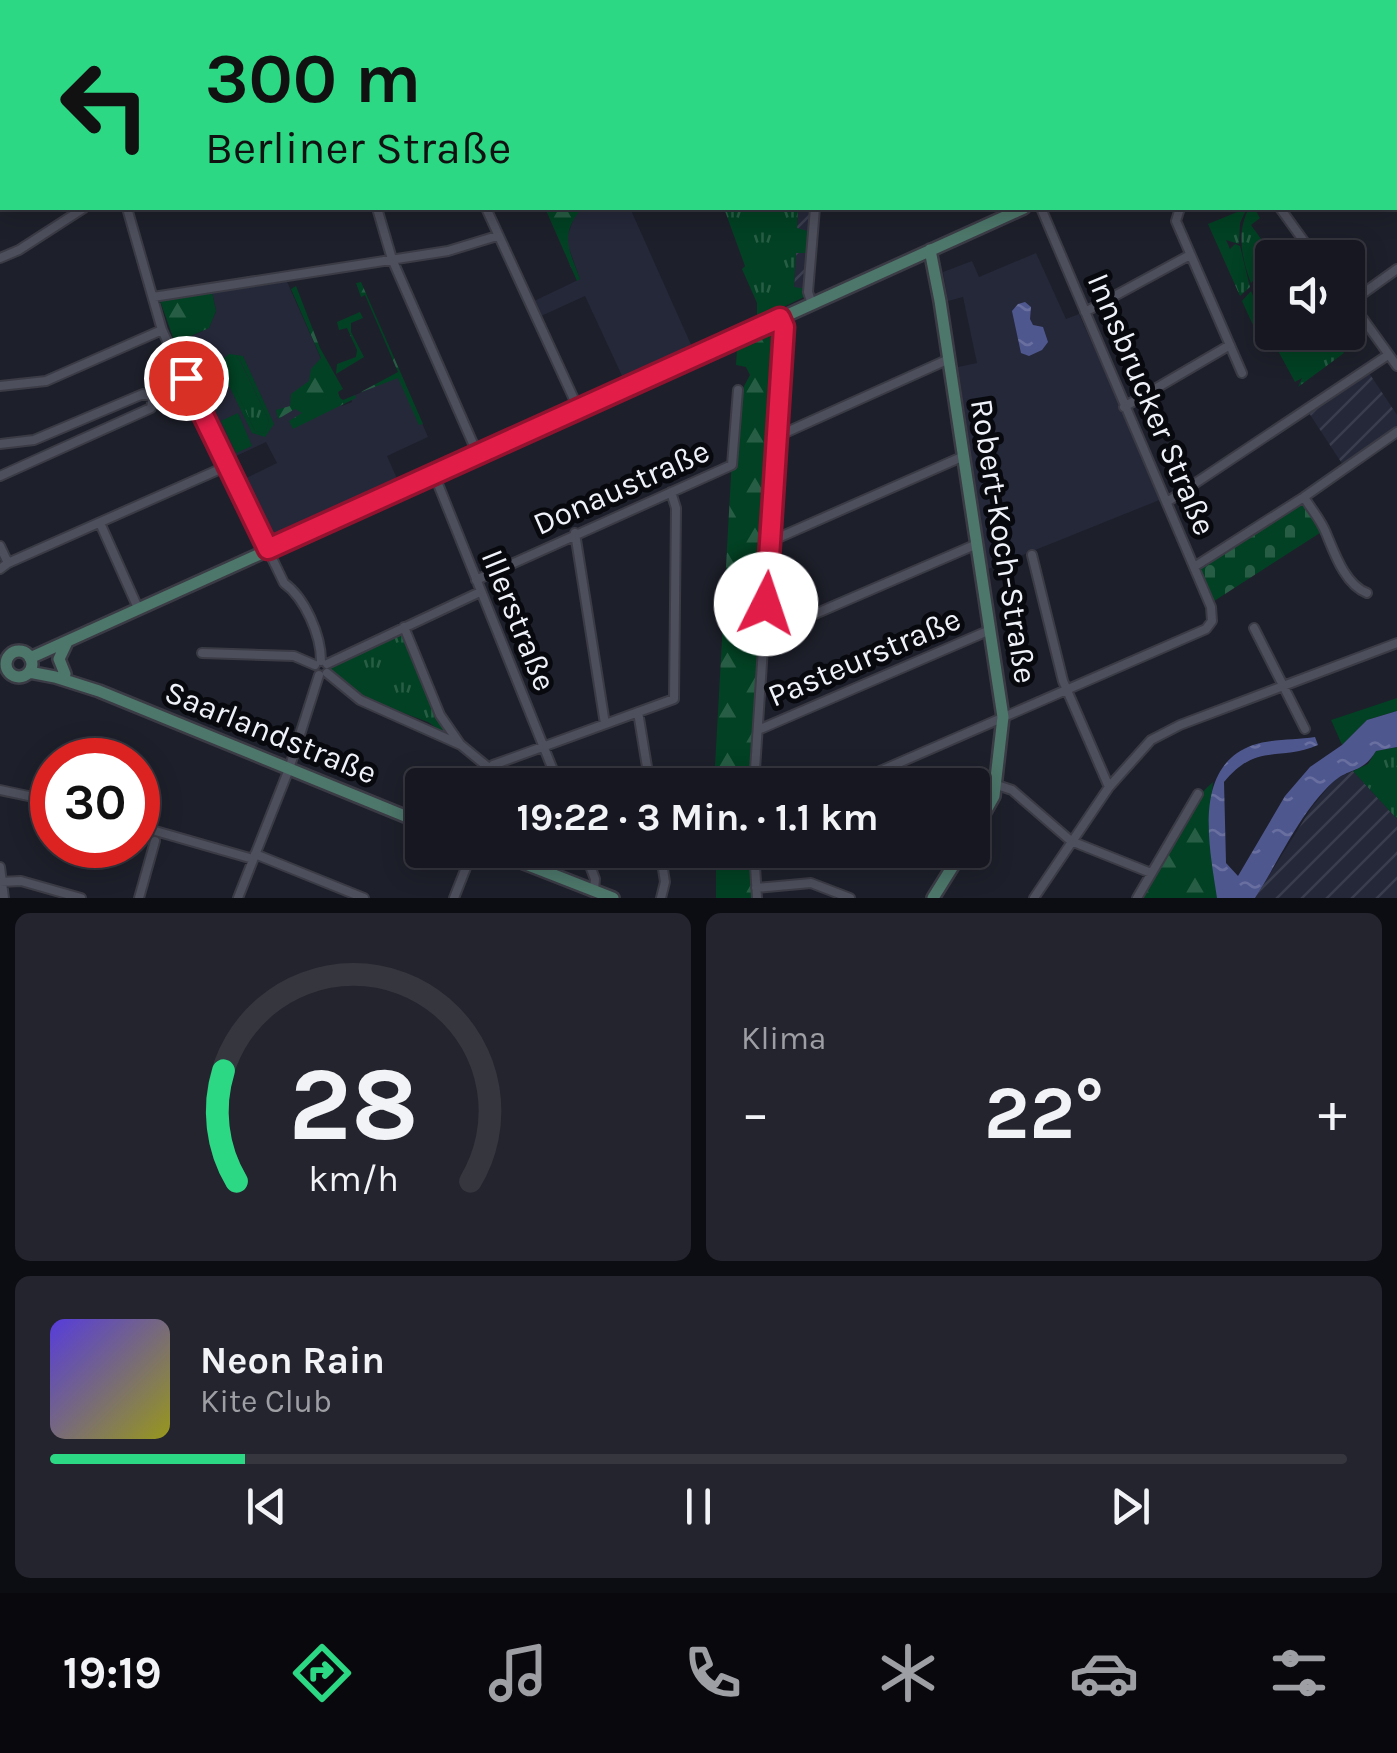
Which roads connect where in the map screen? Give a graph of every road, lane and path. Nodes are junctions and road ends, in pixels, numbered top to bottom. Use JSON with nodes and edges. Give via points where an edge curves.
{"nodes":[{"id":1,"x":81,"y":210,"type":"edge"},
{"id":2,"x":128,"y":210,"type":"edge"},
{"id":3,"x":377,"y":210,"type":"edge"},
{"id":4,"x":489,"y":210,"type":"edge"},
{"id":5,"x":814,"y":210,"type":"edge"},
{"id":6,"x":1020,"y":210,"type":"edge"},
{"id":7,"x":1042,"y":210,"type":"edge"},
{"id":8,"x":1179,"y":210,"type":"edge"},
{"id":9,"x":1281,"y":210,"type":"edge"},
{"id":10,"x":496,"y":236,"type":"junction"},
{"id":11,"x":1303,"y":240,"type":"edge"},
{"id":12,"x":930,"y":250,"type":"junction"},
{"id":13,"x":1190,"y":255,"type":"junction"},
{"id":14,"x":0,"y":258,"type":"edge"},
{"id":15,"x":392,"y":260,"type":"junction"},
{"id":16,"x":1397,"y":269,"type":"edge"},
{"id":17,"x":1365,"y":290,"type":"edge"},
{"id":18,"x":152,"y":297,"type":"junction"},
{"id":19,"x":812,"y":304,"type":"junction"},
{"id":20,"x":1084,"y":312,"type":"junction"},
{"id":21,"x":780,"y":318,"type":"junction"},
{"id":22,"x":1365,"y":323,"type":"edge"},
{"id":23,"x":162,"y":330,"type":"junction"},
{"id":24,"x":1230,"y":345,"type":"junction"},
{"id":25,"x":1388,"y":355,"type":"junction"},
{"id":26,"x":949,"y":360,"type":"junction"},
{"id":27,"x":1397,"y":366,"type":"edge"},
{"id":28,"x":1242,"y":373,"type":"dead end"},
{"id":29,"x":186,"y":383,"type":"junction"},
{"id":30,"x":0,"y":386,"type":"edge"},
{"id":31,"x":738,"y":390,"type":"dead end"},
{"id":32,"x":153,"y":397,"type":"junction"},
{"id":33,"x":1124,"y":407,"type":"junction"},
{"id":34,"x":579,"y":410,"type":"junction"},
{"id":35,"x":1397,"y":432,"type":"edge"},
{"id":36,"x":778,"y":436,"type":"junction"},
{"id":37,"x":0,"y":444,"type":"edge"},
{"id":38,"x":478,"y":456,"type":"junction"},
{"id":39,"x":964,"y":456,"type":"junction"},
{"id":40,"x":227,"y":466,"type":"junction"},
{"id":41,"x":434,"y":474,"type":"junction"},
{"id":42,"x":0,"y":476,"type":"edge"},
{"id":43,"x":670,"y":492,"type":"junction"},
{"id":44,"x":1304,"y":498,"type":"junction"},
{"id":45,"x":1167,"y":502,"type":"junction"},
{"id":46,"x":100,"y":522,"type":"junction"},
{"id":47,"x":575,"y":533,"type":"junction"},
{"id":48,"x":771,"y":541,"type":"junction"},
{"id":49,"x":977,"y":544,"type":"junction"},
{"id":50,"x":0,"y":546,"type":"edge"},
{"id":51,"x":268,"y":549,"type":"junction"},
{"id":52,"x":1032,"y":555,"type":"dead end"},
{"id":53,"x":4,"y":566,"type":"edge"},
{"id":54,"x":1194,"y":567,"type":"junction"},
{"id":55,"x":476,"y":580,"type":"junction"},
{"id":56,"x":480,"y":592,"type":"junction"},
{"id":57,"x":1367,"y":594,"type":"dead end"},
{"id":58,"x":138,"y":608,"type":"junction"},
{"id":59,"x":404,"y":626,"type":"junction"},
{"id":60,"x":1254,"y":628,"type":"dead end"},
{"id":61,"x":990,"y":630,"type":"junction"},
{"id":62,"x":764,"y":636,"type":"junction"},
{"id":63,"x":69,"y":639,"type":"junction"},
{"id":64,"x":1397,"y":643,"type":"edge"},
{"id":65,"x":0,"y":644,"type":"edge"},
{"id":66,"x":202,"y":653,"type":"dead end"},
{"id":67,"x":30,"y":665,"type":"junction"},
{"id":68,"x":6,"y":668,"type":"edge"},
{"id":69,"x":322,"y":668,"type":"junction"},
{"id":70,"x":65,"y":674,"type":"junction"},
{"id":71,"x":1283,"y":686,"type":"junction"},
{"id":72,"x":1067,"y":690,"type":"junction"},
{"id":73,"x":99,"y":691,"type":"junction"},
{"id":74,"x":638,"y":712,"type":"junction"},
{"id":75,"x":1003,"y":717,"type":"junction"},
{"id":76,"x":605,"y":724,"type":"junction"},
{"id":77,"x":1305,"y":729,"type":"dead end"},
{"id":78,"x":758,"y":730,"type":"junction"},
{"id":79,"x":460,"y":745,"type":"junction"},
{"id":80,"x":544,"y":746,"type":"junction"},
{"id":81,"x":489,"y":768,"type":"joint"},
{"id":82,"x":552,"y":768,"type":"edge"},
{"id":83,"x":647,"y":768,"type":"edge"},
{"id":84,"x":755,"y":768,"type":"edge"},
{"id":85,"x":892,"y":768,"type":"edge"},
{"id":86,"x":289,"y":769,"type":"junction"},
{"id":87,"x":997,"y":785,"type":"junction"},
{"id":88,"x":1109,"y":787,"type":"junction"},
{"id":89,"x":0,"y":790,"type":"edge"},
{"id":90,"x":1198,"y":794,"type":"dead end"},
{"id":91,"x":30,"y":797,"type":"edge"},
{"id":92,"x":990,"y":807,"type":"edge"},
{"id":93,"x":405,"y":816,"type":"edge"},
{"id":94,"x":160,"y":832,"type":"edge"},
{"id":95,"x":1070,"y":842,"type":"junction"},
{"id":96,"x":254,"y":857,"type":"junction"},
{"id":97,"x":0,"y":867,"type":"edge"},
{"id":98,"x":148,"y":868,"type":"edge"},
{"id":99,"x":466,"y":868,"type":"edge"},
{"id":100,"x":537,"y":868,"type":"edge"},
{"id":101,"x":591,"y":868,"type":"edge"},
{"id":102,"x":663,"y":868,"type":"edge"},
{"id":103,"x":755,"y":868,"type":"edge"},
{"id":104,"x":952,"y":868,"type":"edge"},
{"id":105,"x":1150,"y":873,"type":"junction"},
{"id":106,"x":1,"y":882,"type":"edge"},
{"id":107,"x":594,"y":890,"type":"junction"},
{"id":108,"x":757,"y":893,"type":"edge"},
{"id":109,"x":76,"y":897,"type":"edge"},
{"id":110,"x":4,"y":898,"type":"edge"},
{"id":111,"x":140,"y":898,"type":"edge"},
{"id":112,"x":238,"y":898,"type":"edge"},
{"id":113,"x":364,"y":898,"type":"edge"},
{"id":114,"x":454,"y":898,"type":"edge"},
{"id":115,"x":613,"y":898,"type":"edge"},
{"id":116,"x":661,"y":898,"type":"edge"},
{"id":117,"x":850,"y":898,"type":"edge"},
{"id":118,"x":934,"y":898,"type":"edge"},
{"id":119,"x":1034,"y":898,"type":"edge"},
{"id":120,"x":1137,"y":898,"type":"edge"}],
"edges":[{"from":1,"to":14,"type":"street"},
{"from":2,"to":18,"type":"street"},
{"from":3,"to":15,"type":"street"},
{"from":4,"to":10,"type":"street"},
{"from":5,"to":19,"type":"street"},
{"from":6,"to":12,"type":"street"},
{"from":7,"to":20,"type":"street","name":"Innsbrucker Straße"},
{"from":8,"to":13,"type":"street","via":[[1176,221]]},
{"from":9,"to":11,"type":"street"},
{"from":10,"to":15,"type":"street"},
{"from":10,"to":34,"type":"street"},
{"from":12,"to":19,"type":"street"},
{"from":12,"to":26,"type":"street","name":"Robert-Koch-Straße"},
{"from":13,"to":20,"type":"street"},
{"from":13,"to":24,"type":"street"},
{"from":15,"to":18,"type":"street"},
{"from":15,"to":38,"type":"street"},
{"from":16,"to":17,"type":"street"},
{"from":18,"to":23,"type":"street"},
{"from":19,"to":21,"type":"street"},
{"from":20,"to":33,"type":"street","name":"Innsbrucker Straße"},
{"from":21,"to":34,"type":"street"},
{"from":21,"to":36,"type":"street"},
{"from":22,"to":25,"type":"street"},
{"from":23,"to":29,"type":"street"},
{"from":23,"to":30,"type":"street","via":[[46,382]]},
{"from":24,"to":28,"type":"street"},
{"from":24,"to":33,"type":"street"},
{"from":25,"to":27,"type":"street"},
{"from":25,"to":45,"type":"street"},
{"from":26,"to":36,"type":"street"},
{"from":26,"to":39,"type":"street","name":"Robert-Koch-Straße"},
{"from":29,"to":32,"type":"street"},
{"from":29,"to":40,"type":"street"},
{"from":31,"to":43,"type":"street","name":"Donaustraße","via":[[732,464]]},
{"from":32,"to":37,"type":"street","via":[[143,394],[34,440]]},
{"from":32,"to":42,"type":"street","via":[[150,408]]},
{"from":33,"to":45,"type":"street","name":"Innsbrucker Straße"},
{"from":34,"to":38,"type":"street"},
{"from":35,"to":44,"type":"street"},
{"from":36,"to":48,"type":"street"},
{"from":38,"to":41,"type":"street"},
{"from":39,"to":48,"type":"street"},
{"from":39,"to":49,"type":"street","name":"Robert-Koch-Straße"},
{"from":40,"to":46,"type":"street"},
{"from":40,"to":51,"type":"street"},
{"from":41,"to":51,"type":"street"},
{"from":41,"to":55,"type":"street","name":"Illerstraße"},
{"from":43,"to":47,"type":"street","name":"Donaustraße"},
{"from":43,"to":74,"type":"street","via":[[676,508],[674,699]]},
{"from":44,"to":54,"type":"street"},
{"from":44,"to":57,"type":"street","via":[[1331,551]]},
{"from":45,"to":54,"type":"street","name":"Innsbrucker Straße"},
{"from":46,"to":53,"type":"street"},
{"from":46,"to":58,"type":"street"},
{"from":47,"to":55,"type":"street","name":"Donaustraße"},
{"from":47,"to":76,"type":"street"},
{"from":48,"to":62,"type":"street"},
{"from":49,"to":61,"type":"street","name":"Robert-Koch-Straße"},
{"from":49,"to":62,"type":"street"},
{"from":50,"to":53,"type":"street"},
{"from":51,"to":58,"type":"street"},
{"from":51,"to":69,"type":"street","via":[[317,638]]},
{"from":52,"to":72,"type":"street","name":"Robert-Koch-Straße"},
{"from":54,"to":72,"type":"street","name":"Innsbrucker Straße","via":[[1211,607],[1206,629]]},
{"from":55,"to":56,"type":"street","name":"Illerstraße"},
{"from":56,"to":59,"type":"street"},
{"from":56,"to":80,"type":"street","name":"Illerstraße"},
{"from":58,"to":63,"type":"street"},
{"from":59,"to":69,"type":"street"},
{"from":59,"to":79,"type":"street","via":[[440,715]]},
{"from":60,"to":71,"type":"street"},
{"from":61,"to":75,"type":"street","name":"Robert-Koch-Straße"},
{"from":61,"to":78,"type":"street","name":"Pasteurstraße"},
{"from":62,"to":78,"type":"street"},
{"from":63,"to":67,"type":"street"},
{"from":63,"to":70,"type":"street","via":[[60,652]]},
{"from":64,"to":71,"type":"street"},
{"from":65,"to":68,"type":"street"},
{"from":66,"to":69,"type":"street","via":[[294,656]]},
{"from":67,"to":68,"type":"street","via":[[19,677]]},
{"from":67,"to":68,"type":"street","via":[[21,652]]},
{"from":67,"to":70,"type":"street","name":"Saarlandstraße"},
{"from":67,"to":73,"type":"street","name":"Saarlandstraße"},
{"from":69,"to":79,"type":"street","via":[[360,700]]},
{"from":69,"to":86,"type":"street"},
{"from":70,"to":73,"type":"street","name":"Saarlandstraße"},
{"from":71,"to":77,"type":"street"},
{"from":71,"to":88,"type":"street","via":[[1151,740]]},
{"from":72,"to":75,"type":"street"},
{"from":72,"to":88,"type":"street","name":"Robert-Koch-Straße"},
{"from":73,"to":86,"type":"street","name":"Saarlandstraße"},
{"from":74,"to":76,"type":"street"},
{"from":74,"to":83,"type":"street"},
{"from":75,"to":85,"type":"street"},
{"from":75,"to":87,"type":"street","name":"Robert-Koch-Straße"},
{"from":76,"to":80,"type":"street"},
{"from":78,"to":84,"type":"street"},
{"from":79,"to":81,"type":"street"},
{"from":80,"to":81,"type":"street"},
{"from":80,"to":82,"type":"street","name":"Illerstraße"},
{"from":86,"to":93,"type":"street","name":"Saarlandstraße"},
{"from":86,"to":96,"type":"street"},
{"from":87,"to":92,"type":"street","name":"Robert-Koch-Straße"},
{"from":87,"to":95,"type":"street","via":[[1012,790]]},
{"from":88,"to":95,"type":"street"},
{"from":89,"to":91,"type":"street"},
{"from":90,"to":105,"type":"street"},
{"from":94,"to":96,"type":"street"},
{"from":95,"to":105,"type":"street"},
{"from":95,"to":119,"type":"street"},
{"from":96,"to":112,"type":"street"},
{"from":96,"to":113,"type":"street"},
{"from":97,"to":106,"type":"street"},
{"from":98,"to":111,"type":"street"},
{"from":99,"to":114,"type":"street"},
{"from":100,"to":107,"type":"street"},
{"from":101,"to":107,"type":"street"},
{"from":102,"to":116,"type":"street"},
{"from":103,"to":108,"type":"street"},
{"from":104,"to":118,"type":"street"},
{"from":105,"to":120,"type":"street"},
{"from":106,"to":109,"type":"street"},
{"from":106,"to":110,"type":"street"},
{"from":107,"to":115,"type":"street"},
{"from":108,"to":117,"type":"street","via":[[812,883]]}]}
